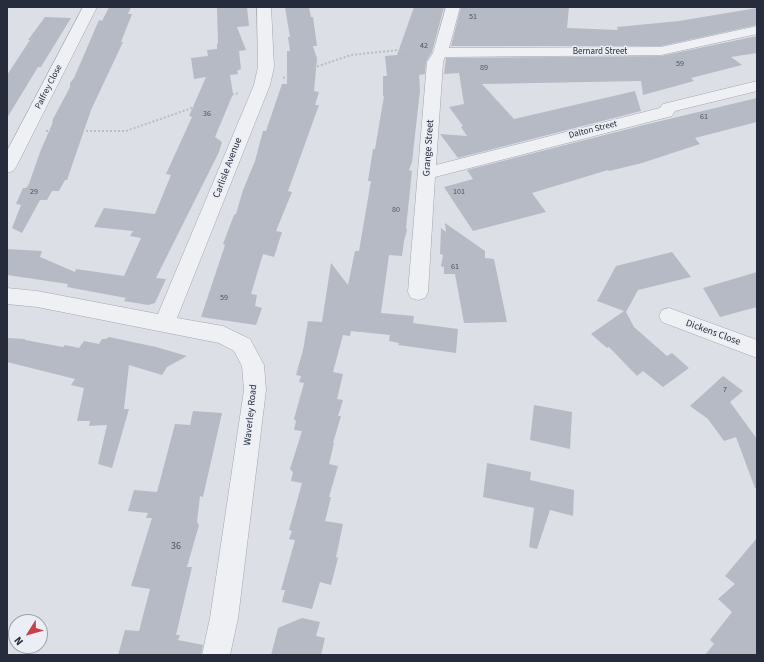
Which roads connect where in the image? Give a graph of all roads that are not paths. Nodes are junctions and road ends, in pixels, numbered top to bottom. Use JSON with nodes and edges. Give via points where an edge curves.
{"nodes":[{"id":1,"x":89,"y":7,"type":"edge"},
{"id":2,"x":264,"y":7,"type":"edge"},
{"id":3,"x":453,"y":7,"type":"edge"},
{"id":4,"x":757,"y":30,"type":"edge"},
{"id":5,"x":440,"y":53,"type":"junction"},
{"id":6,"x":757,"y":86,"type":"edge"},
{"id":7,"x":7,"y":167,"type":"edge"},
{"id":8,"x":428,"y":173,"type":"junction"},
{"id":9,"x":418,"y":292,"type":"dead end"},
{"id":10,"x":7,"y":296,"type":"edge"},
{"id":11,"x":669,"y":316,"type":"dead end"},
{"id":12,"x":165,"y":323,"type":"junction"},
{"id":13,"x":757,"y":349,"type":"edge"},
{"id":14,"x":216,"y":655,"type":"edge"}],
"edges":[{"from":1,"to":7,"type":"street","name":"Palfrey Close"},
{"from":2,"to":12,"type":"street","name":"Carlisle Avenue","via":[[266,67],[262,85]]},
{"from":3,"to":5,"type":"street","name":"Grange Street"},
{"from":4,"to":5,"type":"street","name":"Bernard Street","via":[[656,52]]},
{"from":5,"to":8,"type":"street","name":"Grange Street","via":[[435,62]]},
{"from":6,"to":8,"type":"street","name":"Dalton Street","via":[[669,107],[666,112]]},
{"from":8,"to":9,"type":"street","name":"Grange Street"},
{"from":10,"to":12,"type":"street","name":"Waverley Road","via":[[37,299]]},
{"from":11,"to":13,"type":"street","name":"Dickens Close"},
{"from":12,"to":14,"type":"street","name":"Waverley Road","via":[[223,335],[242,345],[253,365],[255,390],[224,618]]}]}
